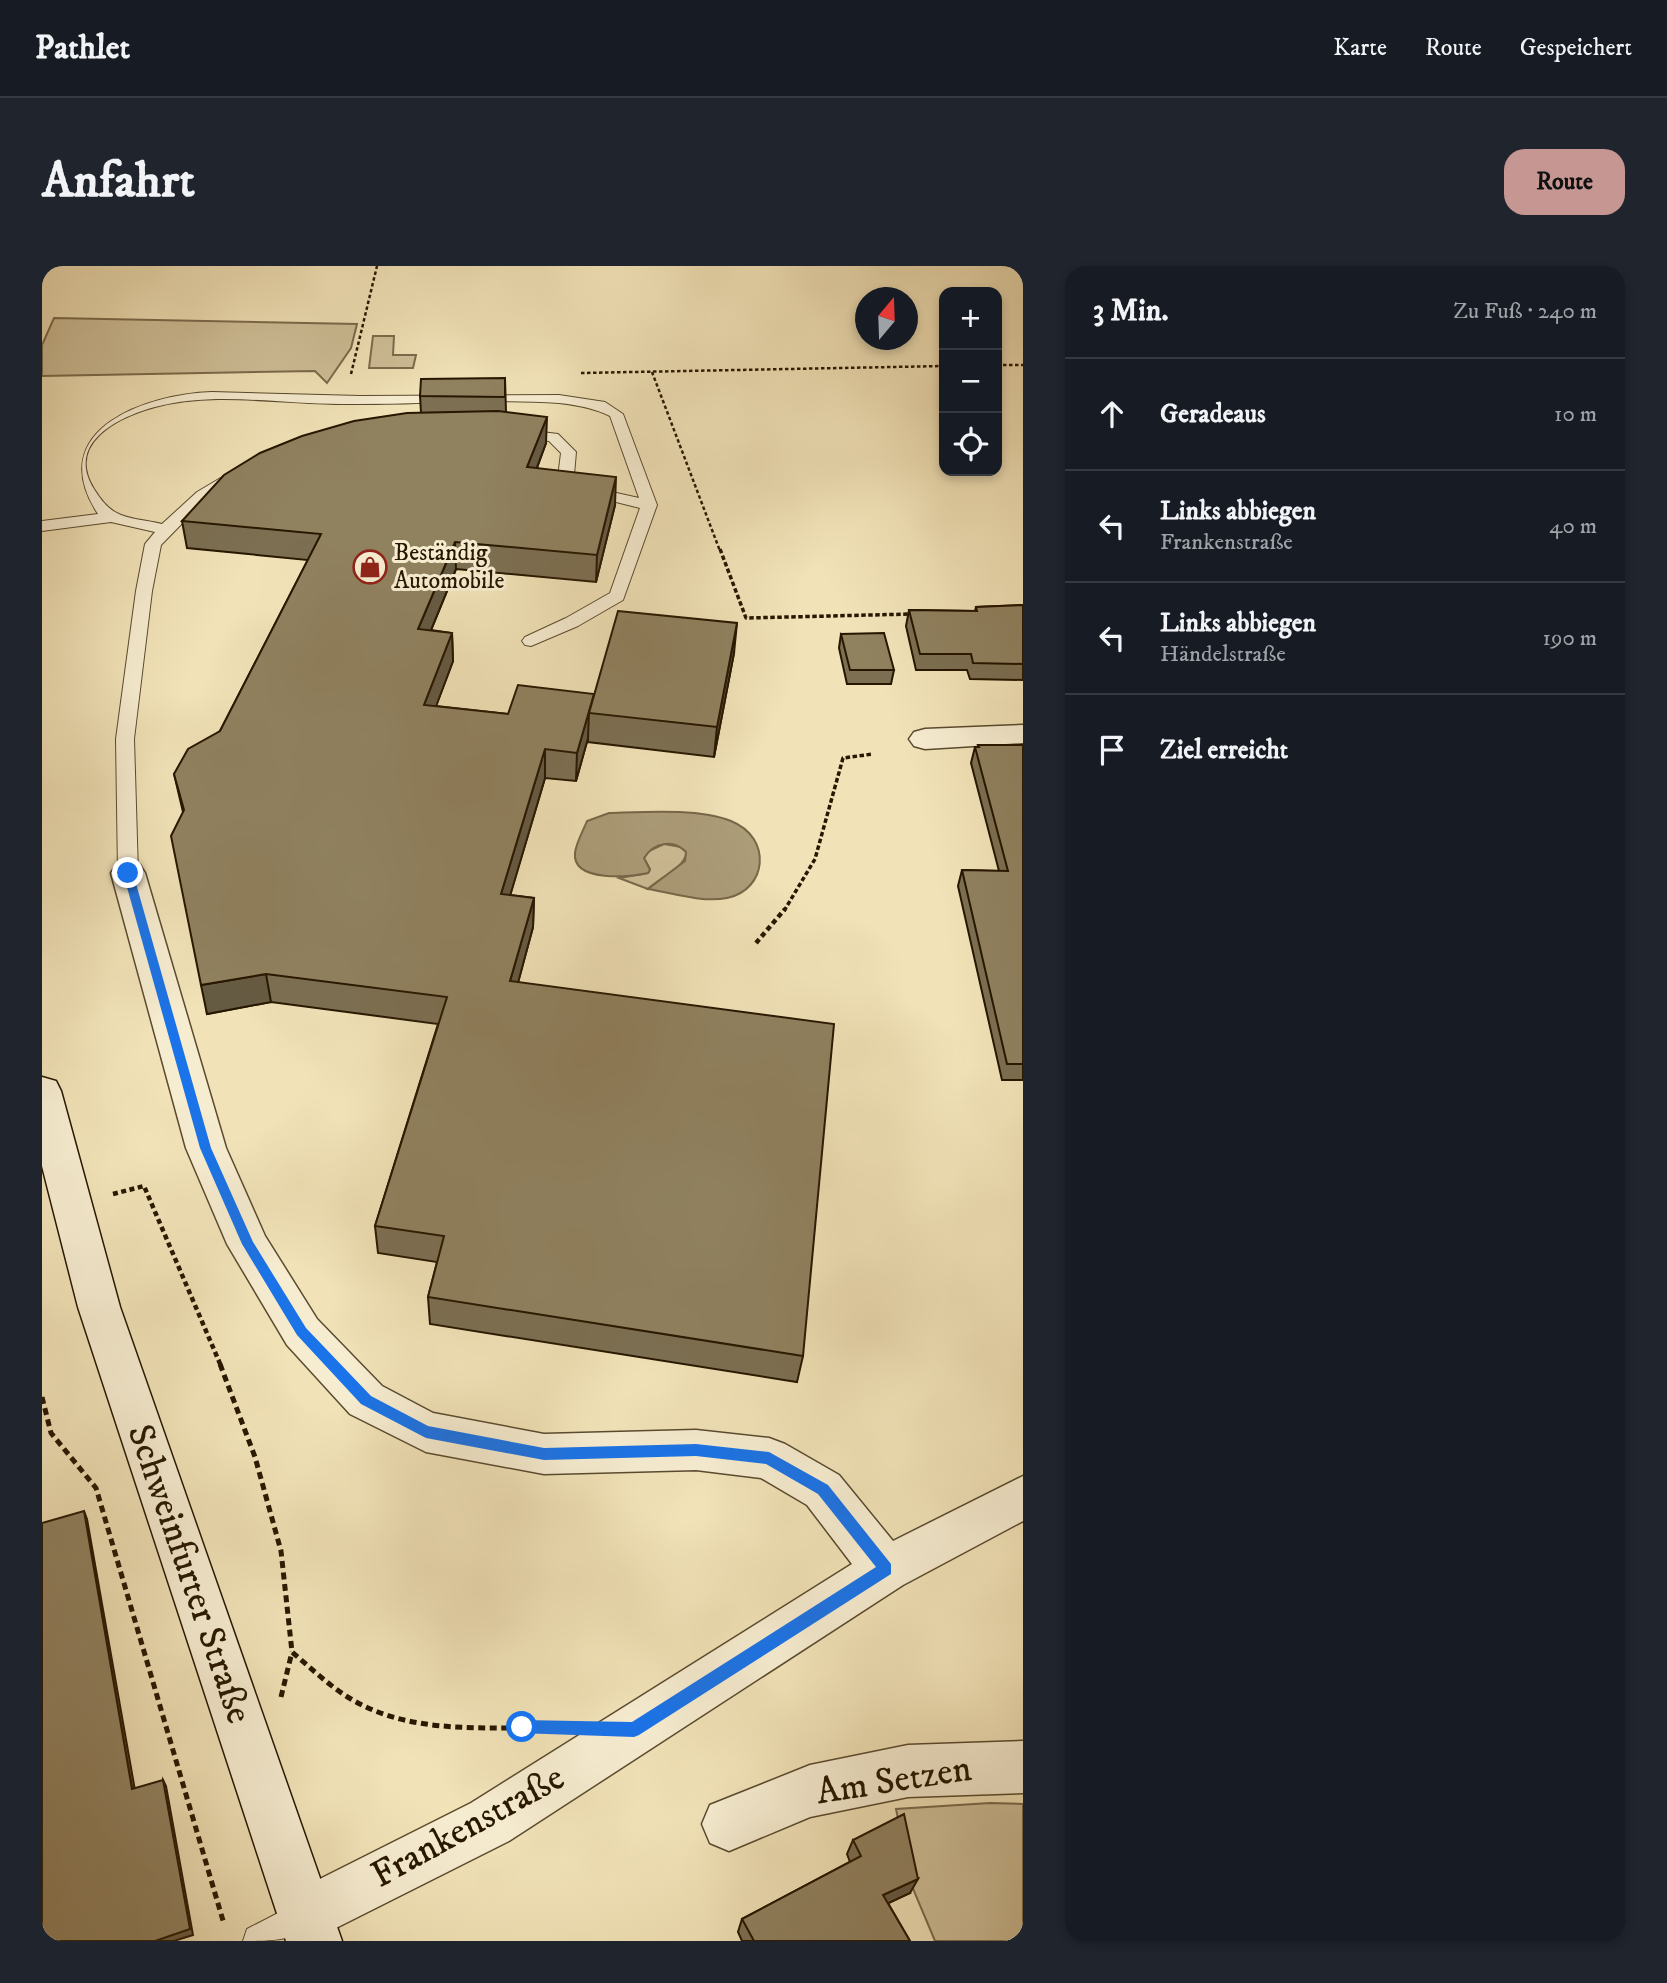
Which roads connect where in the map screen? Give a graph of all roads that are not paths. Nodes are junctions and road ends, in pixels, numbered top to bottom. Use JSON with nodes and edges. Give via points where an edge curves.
{"nodes":[{"id":1,"x":499,"y":431,"type":"edge"},
{"id":2,"x":251,"y":468,"type":"edge"},
{"id":3,"x":649,"y":505,"type":"junction"},
{"id":4,"x":112,"y":517,"type":"junction"},
{"id":5,"x":42,"y":526,"type":"edge"},
{"id":6,"x":164,"y":529,"type":"junction"},
{"id":7,"x":530,"y":641,"type":"dead end"},
{"id":8,"x":1023,"y":734,"type":"edge"},
{"id":9,"x":925,"y":739,"type":"dead end"},
{"id":10,"x":128,"y":873,"type":"joint"},
{"id":11,"x":42,"y":1091,"type":"edge"},
{"id":12,"x":1023,"y":1497,"type":"edge"},
{"id":13,"x":886,"y":1569,"type":"junction"},
{"id":14,"x":1023,"y":1767,"type":"edge"},
{"id":15,"x":729,"y":1824,"type":"dead end"},
{"id":16,"x":310,"y":1928,"type":"edge"},
{"id":17,"x":259,"y":1941,"type":"edge"}],
"edges":[{"from":1,"to":3,"type":"lane","via":[[554,437],[569,452],[566,477],[589,491]]},
{"from":2,"to":6,"type":"lane","via":[[202,495]]},
{"from":3,"to":4,"type":"lane","via":[[616,414],[600,405],[559,399],[293,399],[211,394],[170,399],[130,411],[83,442],[76,464],[81,484]]},
{"from":3,"to":7,"type":"lane","via":[[617,596]]},
{"from":4,"to":5,"type":"lane"},
{"from":4,"to":6,"type":"lane"},
{"from":6,"to":10,"type":"lane","via":[[153,544],[144,592],[125,739]]},
{"from":8,"to":9,"type":"street"},
{"from":10,"to":13,"type":"street","via":[[206,1148],[248,1244],[302,1332],[366,1400],[426,1432],[544,1454],[696,1450],[769,1458],[823,1490]]},
{"from":11,"to":16,"type":"street","name":"Schweinfurter Straße","via":[[99,1307]]},
{"from":12,"to":13,"type":"street","name":"Frankenstraße"},
{"from":13,"to":16,"type":"street","name":"Frankenstraße","via":[[490,1822]]},
{"from":14,"to":15,"type":"street","name":"Am Setzen","via":[[908,1771],[810,1791]]},
{"from":16,"to":17,"type":"lane"}]}
